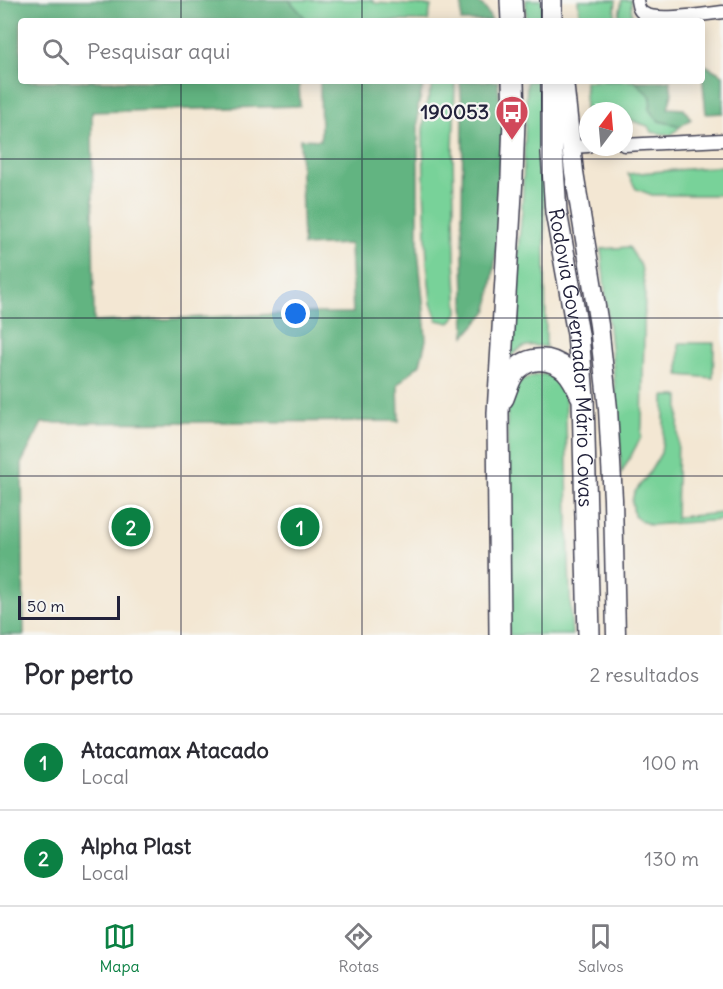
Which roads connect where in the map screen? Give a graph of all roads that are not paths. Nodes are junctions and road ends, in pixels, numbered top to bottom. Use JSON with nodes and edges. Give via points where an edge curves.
{"nodes":[{"id":1,"x":511,"y":0,"type":"edge"},
{"id":2,"x":637,"y":0,"type":"edge"},
{"id":3,"x":723,"y":12,"type":"edge"},
{"id":4,"x":512,"y":18,"type":"edge"},
{"id":5,"x":513,"y":84,"type":"edge"},
{"id":6,"x":552,"y":84,"type":"edge"},
{"id":7,"x":565,"y":84,"type":"edge"},
{"id":8,"x":723,"y":140,"type":"edge"},
{"id":9,"x":579,"y":143,"type":"edge"},
{"id":10,"x":633,"y":145,"type":"edge"},
{"id":11,"x":579,"y":151,"type":"edge"},
{"id":12,"x":583,"y":398,"type":"junction"},
{"id":13,"x":498,"y":413,"type":"junction"},
{"id":14,"x":500,"y":635,"type":"edge"},
{"id":15,"x":589,"y":635,"type":"edge"},
{"id":16,"x":616,"y":635,"type":"edge"}],
"edges":[{"from":1,"to":4,"type":"highway"},
{"from":2,"to":3,"type":"street","via":[[641,12],[656,17]]},
{"from":5,"to":13,"type":"highway","via":[[513,168]]},
{"from":6,"to":12,"type":"highway","name":"Rodovia Governador Mário Covas","via":[[556,212],[578,334]]},
{"from":7,"to":9,"type":"main road"},
{"from":8,"to":10,"type":"street"},
{"from":11,"to":16,"type":"main road","via":[[574,172],[599,325],[608,409]]},
{"from":12,"to":13,"type":"highway","via":[[562,367],[534,359],[513,375]]},
{"from":12,"to":15,"type":"highway","name":"Rodovia Governador Mário Covas"},
{"from":13,"to":14,"type":"highway"}]}
